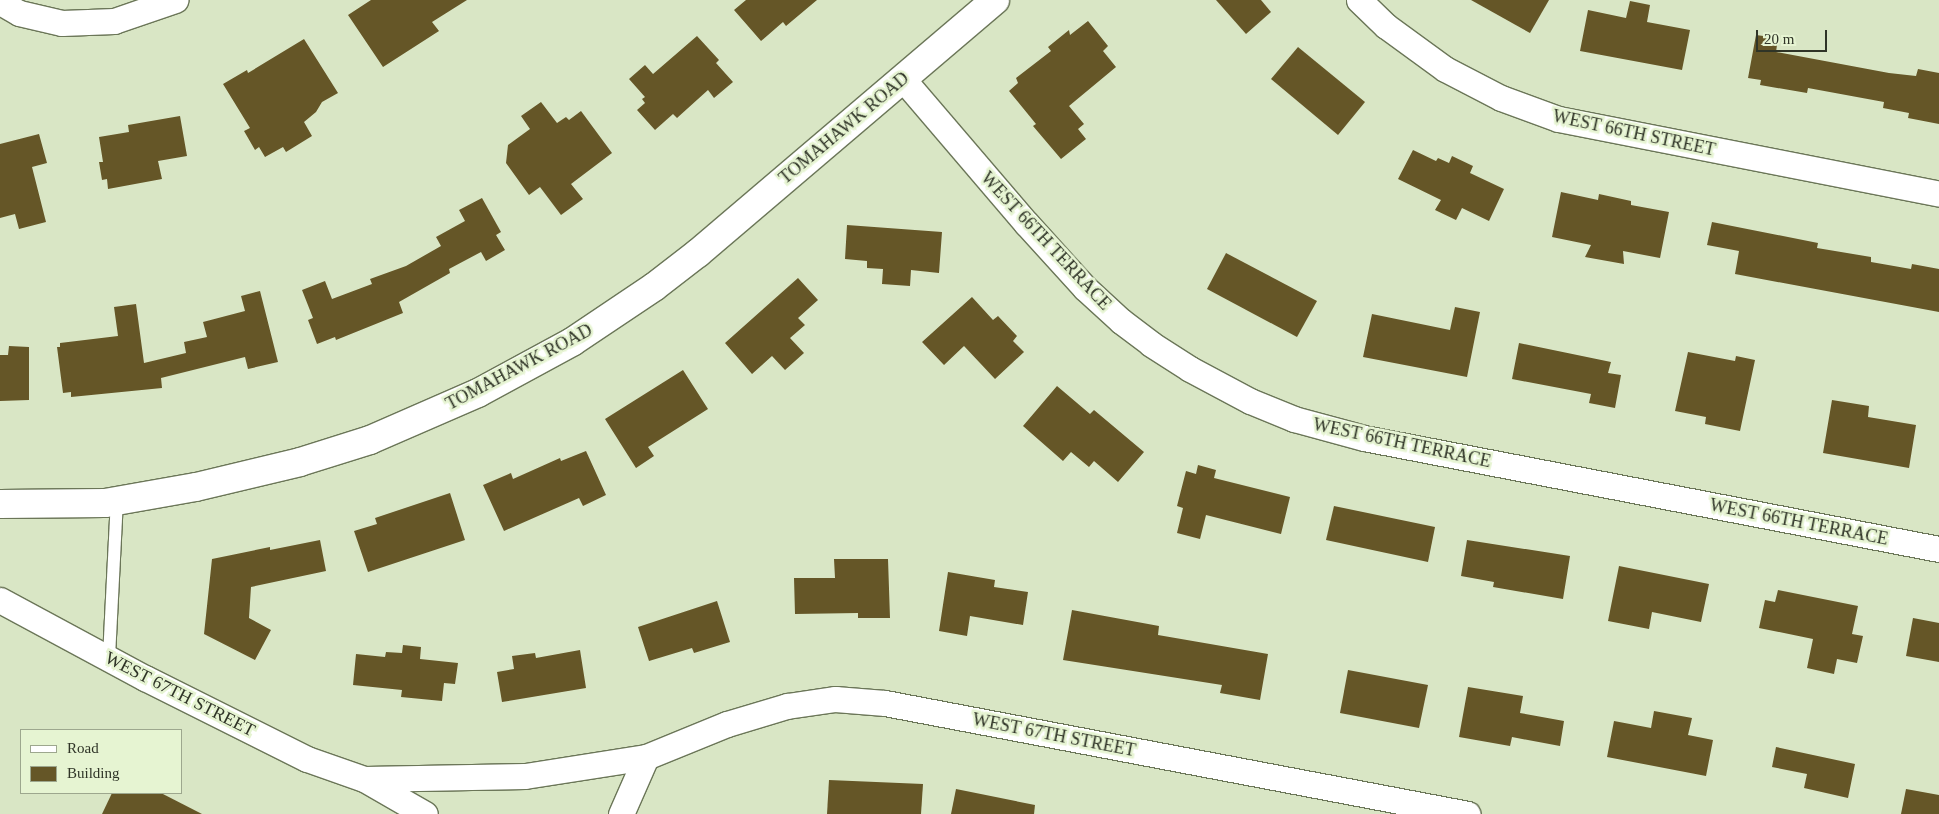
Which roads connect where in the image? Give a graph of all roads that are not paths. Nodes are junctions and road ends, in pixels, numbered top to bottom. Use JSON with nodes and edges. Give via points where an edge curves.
{"nodes":[{"id":1,"x":175,"y":0,"type":"edge"},
{"id":2,"x":995,"y":0,"type":"edge"},
{"id":3,"x":1359,"y":0,"type":"edge"},
{"id":4,"x":0,"y":2,"type":"edge"},
{"id":5,"x":902,"y":78,"type":"junction"},
{"id":6,"x":1939,"y":194,"type":"edge"},
{"id":7,"x":117,"y":501,"type":"junction"},
{"id":8,"x":0,"y":504,"type":"edge"},
{"id":9,"x":1939,"y":549,"type":"edge"},
{"id":10,"x":0,"y":600,"type":"edge"},
{"id":11,"x":109,"y":657,"type":"junction"},
{"id":12,"x":646,"y":757,"type":"junction"},
{"id":13,"x":364,"y":779,"type":"junction"},
{"id":14,"x":425,"y":814,"type":"edge"},
{"id":15,"x":621,"y":814,"type":"edge"},
{"id":16,"x":1468,"y":814,"type":"edge"}],
"edges":[{"from":1,"to":4,"type":"street","via":[[114,21],[62,23],[19,13]]},
{"from":2,"to":5,"type":"street","name":"TOMAHAWK ROAD"},
{"from":3,"to":6,"type":"street","name":"WEST 66TH STREET","via":[[1386,26],[1445,69],[1501,98],[1558,119]]},
{"from":5,"to":7,"type":"street","name":"TOMAHAWK ROAD","via":[[654,287],[572,342],[478,393],[370,440],[300,462],[196,487]]},
{"from":5,"to":9,"type":"street","name":"WEST 66TH TERRACE","via":[[1085,288],[1151,344],[1250,401],[1294,419],[1364,438]]},
{"from":7,"to":8,"type":"street","name":"TOMAHAWK ROAD"},
{"from":7,"to":11,"type":"lane"},
{"from":10,"to":11,"type":"street","name":"WEST 67TH STREET"},
{"from":11,"to":13,"type":"street","name":"WEST 67TH STREET","via":[[307,759]]},
{"from":12,"to":13,"type":"street","name":"WEST 67TH STREET","via":[[525,776]]},
{"from":12,"to":15,"type":"street"},
{"from":12,"to":16,"type":"street","name":"WEST 67TH STREET","via":[[695,736],[787,706],[835,699],[858,700],[885,702]]},
{"from":13,"to":14,"type":"street","name":"WEST 67TH STREET"}]}
